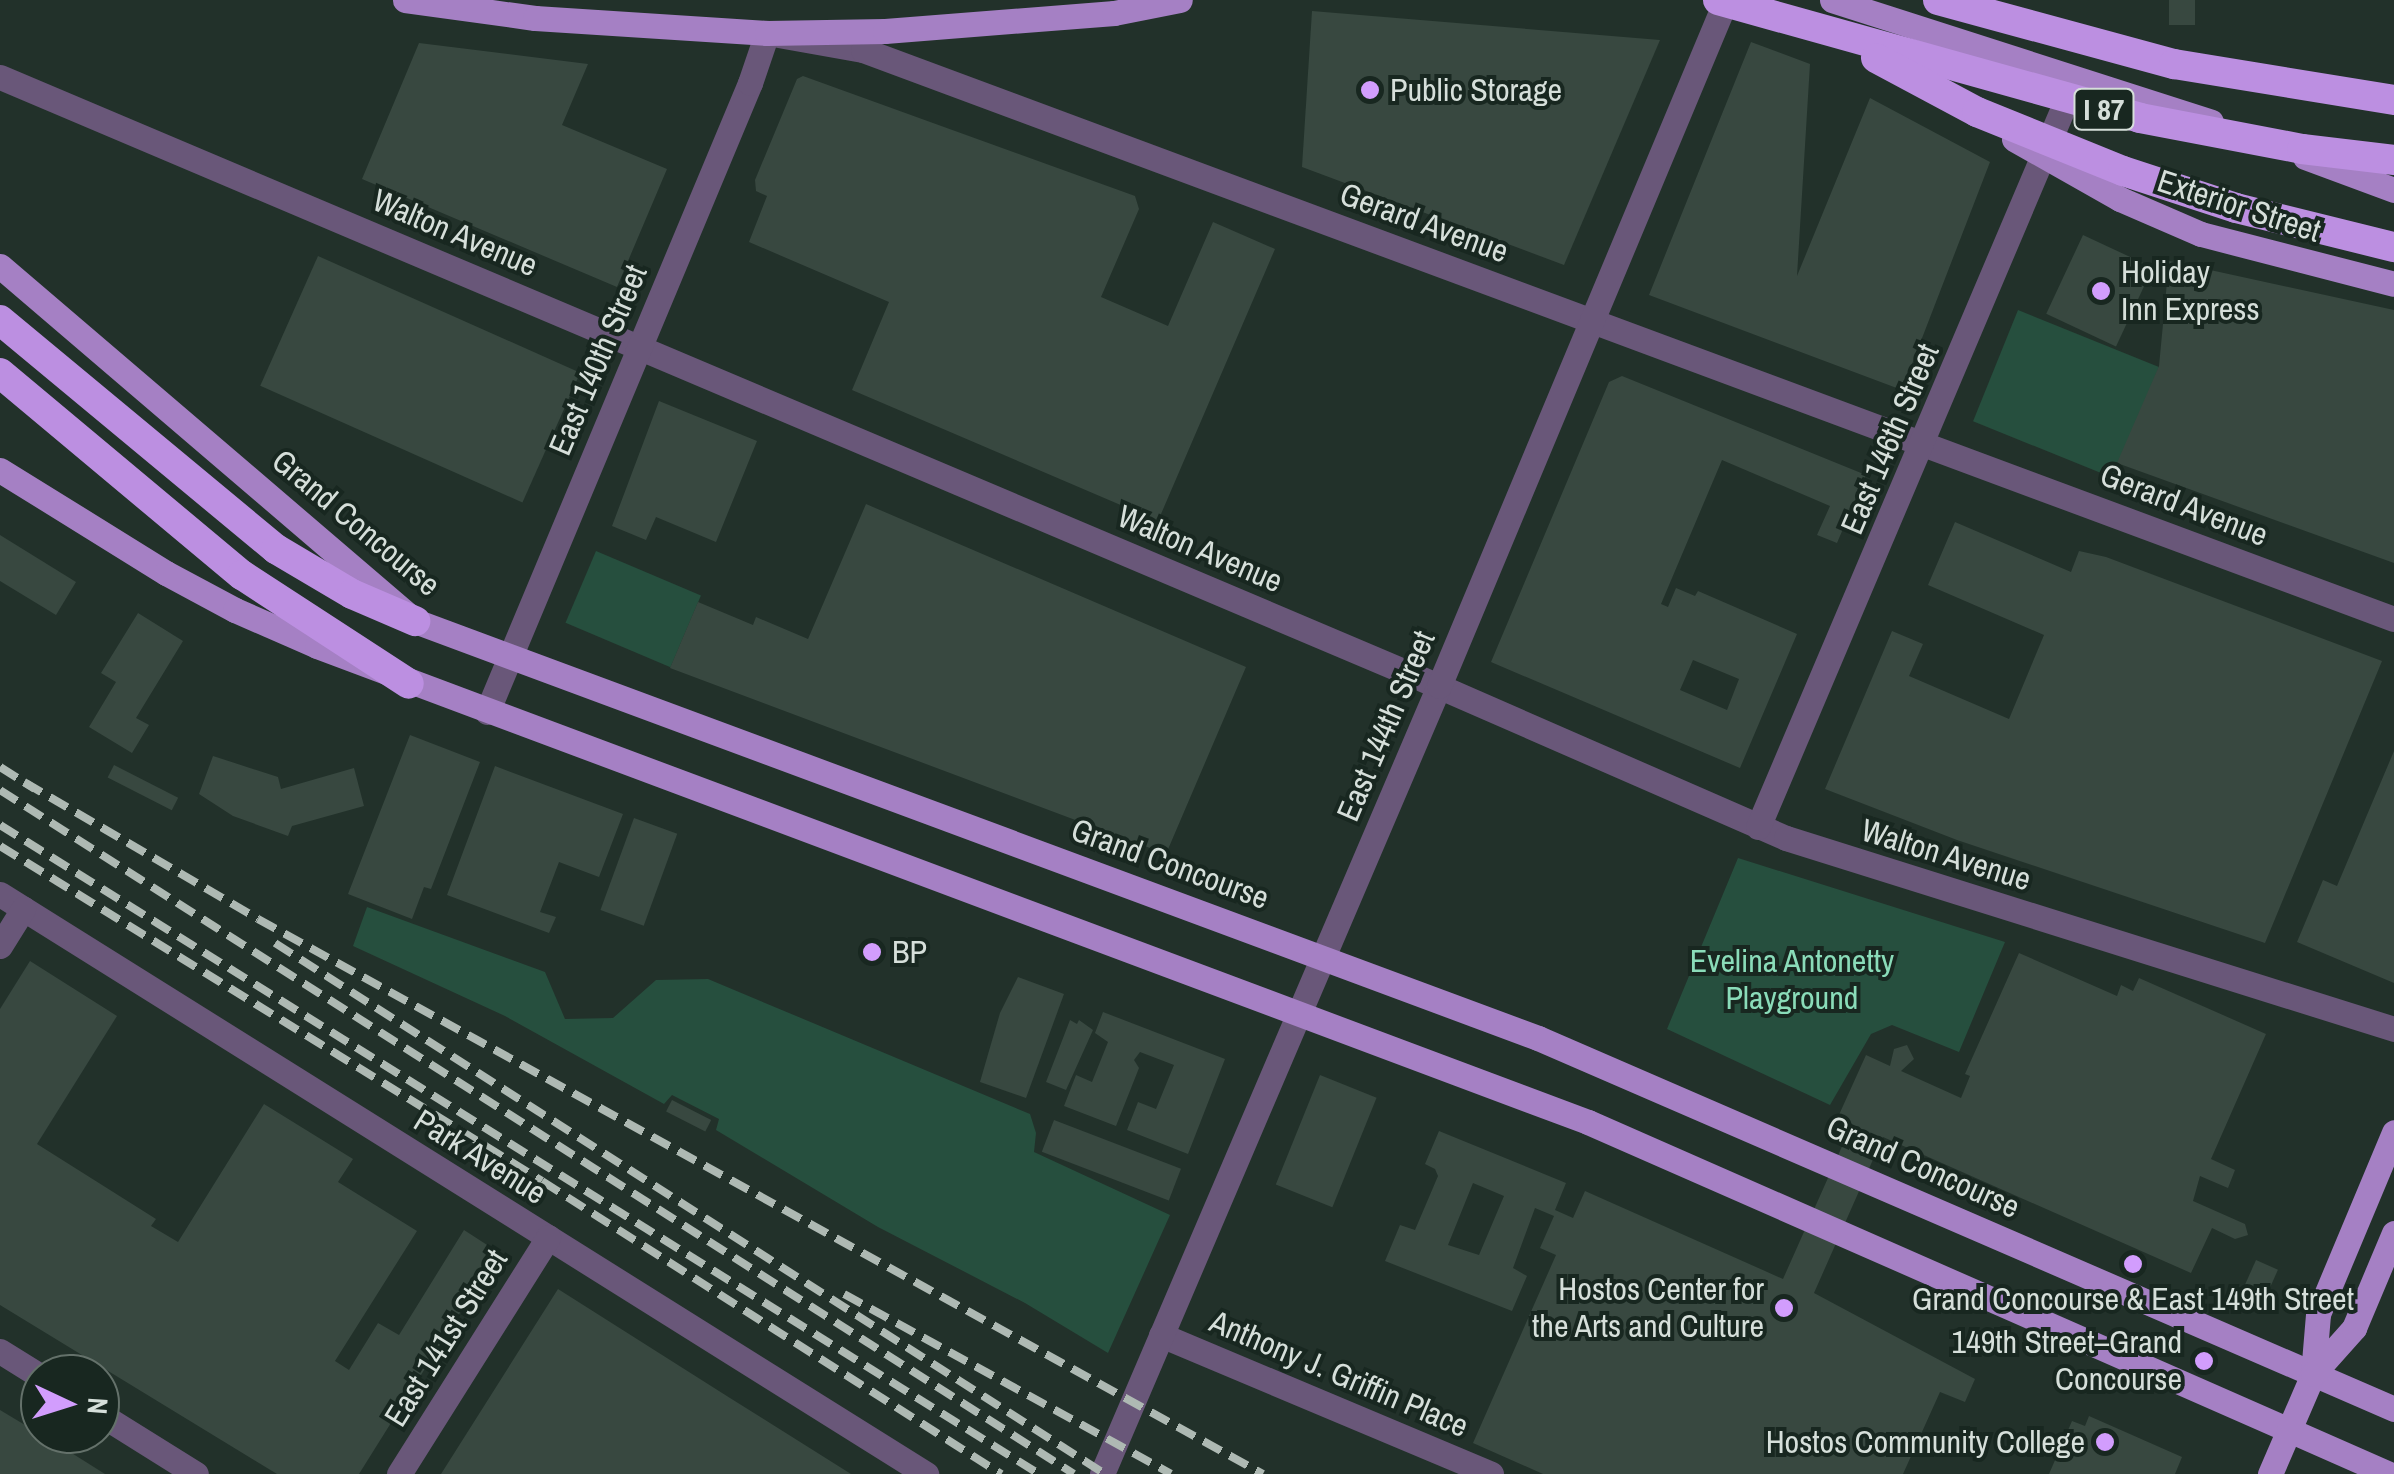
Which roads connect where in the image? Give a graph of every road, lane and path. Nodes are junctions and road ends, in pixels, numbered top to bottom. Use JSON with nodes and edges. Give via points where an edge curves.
{"nodes":[{"id":1,"x":406,"y":0,"type":"edge"},
{"id":2,"x":1180,"y":0,"type":"edge"},
{"id":3,"x":1718,"y":0,"type":"edge"},
{"id":4,"x":1726,"y":0,"type":"edge"},
{"id":5,"x":1754,"y":0,"type":"edge"},
{"id":6,"x":1938,"y":0,"type":"edge"},
{"id":7,"x":1826,"y":14,"type":"edge"},
{"id":8,"x":767,"y":33,"type":"junction"},
{"id":9,"x":2078,"y":75,"type":"junction"},
{"id":10,"x":0,"y":77,"type":"edge"},
{"id":11,"x":2394,"y":100,"type":"edge"},
{"id":12,"x":2044,"y":156,"type":"junction"},
{"id":13,"x":2394,"y":160,"type":"edge"},
{"id":14,"x":2394,"y":190,"type":"edge"},
{"id":15,"x":2394,"y":247,"type":"edge"},
{"id":16,"x":0,"y":266,"type":"edge"},
{"id":17,"x":2394,"y":284,"type":"edge"},
{"id":18,"x":1590,"y":319,"type":"junction"},
{"id":19,"x":0,"y":320,"type":"edge"},
{"id":20,"x":638,"y":346,"type":"junction"},
{"id":21,"x":0,"y":373,"type":"edge"},
{"id":22,"x":1924,"y":442,"type":"junction"},
{"id":23,"x":0,"y":470,"type":"edge"},
{"id":24,"x":2394,"y":619,"type":"edge"},
{"id":25,"x":415,"y":620,"type":"junction"},
{"id":26,"x":510,"y":655,"type":"junction"},
{"id":27,"x":409,"y":684,"type":"junction"},
{"id":28,"x":1439,"y":686,"type":"junction"},
{"id":29,"x":486,"y":712,"type":"junction"},
{"id":30,"x":1758,"y":826,"type":"junction"},
{"id":31,"x":0,"y":894,"type":"edge"},
{"id":32,"x":23,"y":908,"type":"junction"},
{"id":33,"x":0,"y":946,"type":"edge"},
{"id":34,"x":1324,"y":956,"type":"junction"},
{"id":35,"x":1299,"y":1015,"type":"junction"},
{"id":36,"x":2394,"y":1030,"type":"edge"},
{"id":37,"x":2394,"y":1132,"type":"edge"},
{"id":38,"x":2394,"y":1232,"type":"edge"},
{"id":39,"x":548,"y":1237,"type":"junction"},
{"id":40,"x":1160,"y":1339,"type":"junction"},
{"id":41,"x":2312,"y":1374,"type":"junction"},
{"id":42,"x":2394,"y":1409,"type":"edge"},
{"id":43,"x":120,"y":1426,"type":"edge"},
{"id":44,"x":2288,"y":1430,"type":"junction"},
{"id":45,"x":196,"y":1474,"type":"edge"},
{"id":46,"x":399,"y":1474,"type":"edge"},
{"id":47,"x":926,"y":1474,"type":"edge"},
{"id":48,"x":1102,"y":1474,"type":"edge"},
{"id":49,"x":1491,"y":1474,"type":"edge"},
{"id":50,"x":2270,"y":1474,"type":"edge"},
{"id":51,"x":2389,"y":1474,"type":"edge"}],
"edges":[{"from":1,"to":8,"type":"main road","name":"Gerard Avenue","via":[[535,18]]},
{"from":2,"to":8,"type":"main road","via":[[1114,13]]},
{"from":3,"to":7,"type":"highway","number":"I 87"},
{"from":4,"to":18,"type":"street","name":"East 144th Street"},
{"from":5,"to":12,"type":"main road","name":"Exterior Street"},
{"from":6,"to":11,"type":"highway","number":"I 87","via":[[2192,68]]},
{"from":7,"to":9,"type":"main road","name":"Exterior Street"},
{"from":7,"to":13,"type":"highway","number":"I 87","via":[[2140,118]]},
{"from":7,"to":15,"type":"highway","via":[[1977,112],[2072,152],[2181,191]]},
{"from":8,"to":18,"type":"street","name":"Gerard Avenue","via":[[863,50]]},
{"from":8,"to":20,"type":"street","name":"East 140th Street"},
{"from":9,"to":12,"type":"street","name":"East 146th Street"},
{"from":9,"to":14,"type":"main road","name":"Exterior Street"},
{"from":10,"to":20,"type":"street","name":"Walton Avenue"},
{"from":12,"to":17,"type":"main road","name":"Exterior Street","via":[[2200,234]]},
{"from":12,"to":22,"type":"street","name":"East 146th Street"},
{"from":16,"to":25,"type":"main road","name":"Grand Concourse"},
{"from":18,"to":22,"type":"street","name":"Gerard Avenue"},
{"from":18,"to":28,"type":"street","name":"East 144th Street"},
{"from":19,"to":25,"type":"highway","via":[[276,549],[352,594]]},
{"from":20,"to":26,"type":"street","name":"East 140th Street"},
{"from":20,"to":28,"type":"street","name":"Walton Avenue"},
{"from":21,"to":27,"type":"highway","via":[[242,574]]},
{"from":22,"to":24,"type":"street","name":"Gerard Avenue"},
{"from":22,"to":30,"type":"street","name":"East 146th Street"},
{"from":23,"to":27,"type":"main road","via":[[234,610]]},
{"from":25,"to":26,"type":"main road","name":"Grand Concourse"},
{"from":26,"to":29,"type":"street","name":"East 140th Street"},
{"from":26,"to":34,"type":"main road","name":"Grand Concourse"},
{"from":27,"to":29,"type":"main road"},
{"from":28,"to":30,"type":"street","name":"Walton Avenue"},
{"from":28,"to":34,"type":"street","name":"East 144th Street"},
{"from":29,"to":35,"type":"main road"},
{"from":30,"to":36,"type":"street","name":"Walton Avenue"},
{"from":31,"to":32,"type":"street","name":"Park Avenue"},
{"from":32,"to":33,"type":"street"},
{"from":32,"to":39,"type":"street","name":"Park Avenue"},
{"from":34,"to":35,"type":"street","name":"East 144th Street"},
{"from":34,"to":41,"type":"main road","name":"Grand Concourse","via":[[1684,1098]]},
{"from":35,"to":40,"type":"street","name":"East 144th Street"},
{"from":35,"to":44,"type":"main road","via":[[1635,1141]]},
{"from":37,"to":41,"type":"main road","via":[[2318,1314]]},
{"from":38,"to":41,"type":"main road","via":[[2354,1328]]},
{"from":39,"to":46,"type":"street","name":"East 141st Street"},
{"from":39,"to":47,"type":"street","name":"Park Avenue"},
{"from":40,"to":48,"type":"street","name":"East 144th Street"},
{"from":40,"to":49,"type":"street","name":"Anthony J. Griffin Place"},
{"from":41,"to":42,"type":"main road","name":"Grand Concourse"},
{"from":41,"to":44,"type":"main road"},
{"from":43,"to":45,"type":"street"},
{"from":44,"to":50,"type":"main road"},
{"from":44,"to":51,"type":"main road"}]}
